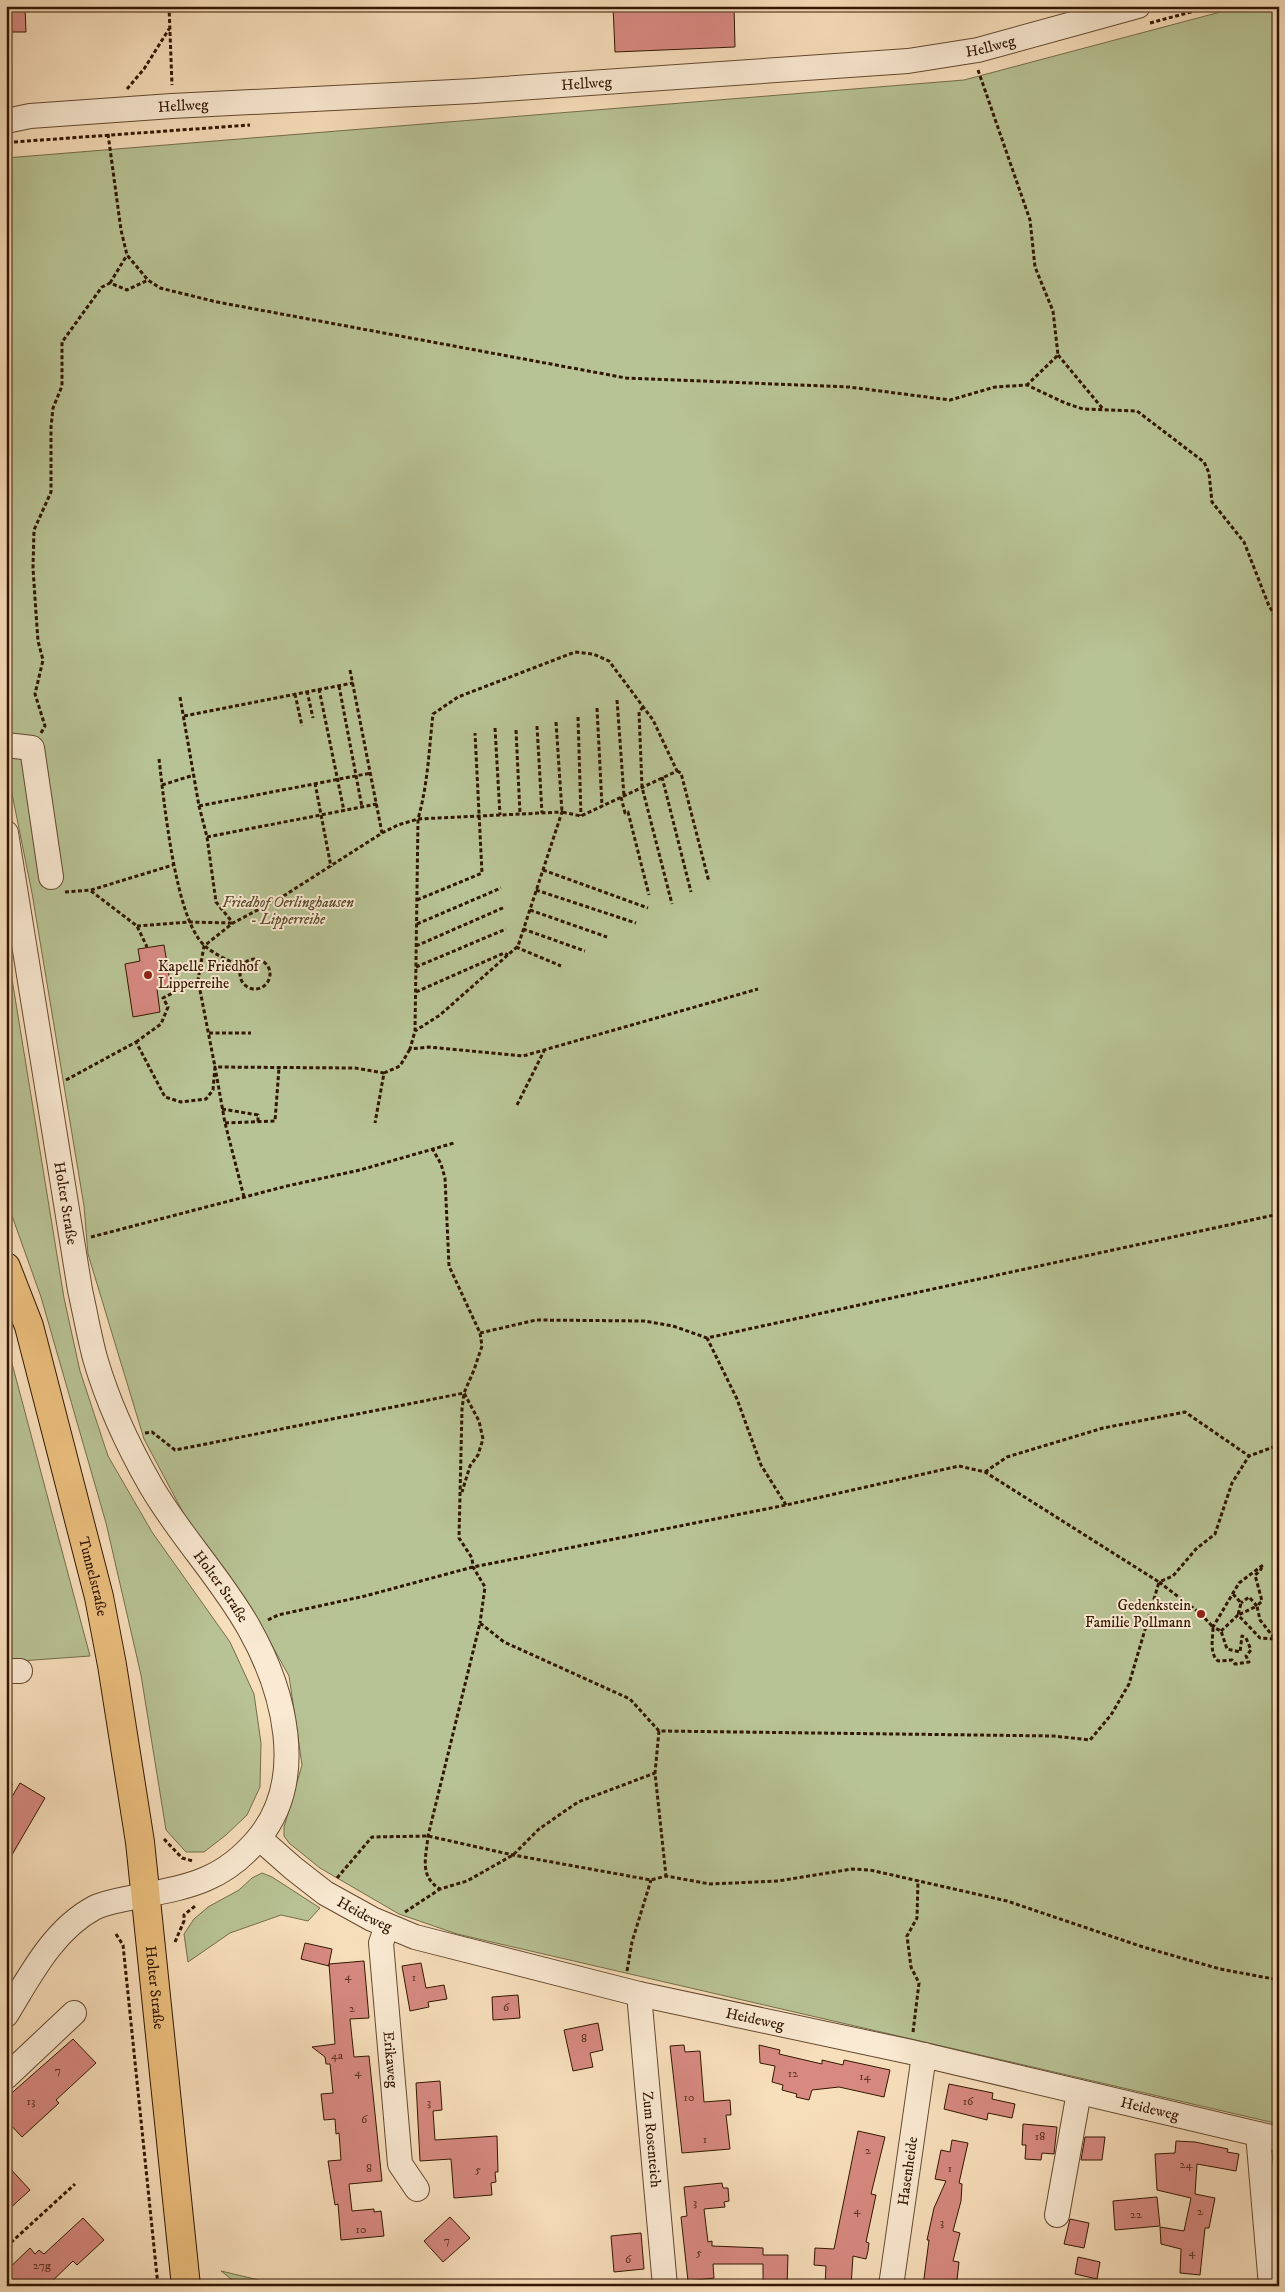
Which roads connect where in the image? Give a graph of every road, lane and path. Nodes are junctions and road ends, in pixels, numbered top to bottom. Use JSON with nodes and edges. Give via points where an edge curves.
{"nodes":[{"id":1,"x":169,"y":6,"type":"edge"},
{"id":2,"x":1138,"y":6,"type":"edge"},
{"id":3,"x":170,"y":27,"type":"junction"},
{"id":4,"x":978,"y":50,"type":"junction"},
{"id":5,"x":172,"y":106,"type":"junction"},
{"id":6,"x":122,"y":111,"type":"junction"},
{"id":7,"x":6,"y":113,"type":"edge"},
{"id":8,"x":30,"y":116,"type":"junction"},
{"id":9,"x":6,"y":120,"type":"edge"},
{"id":10,"x":108,"y":134,"type":"dead end"},
{"id":11,"x":127,"y":254,"type":"junction"},
{"id":12,"x":148,"y":280,"type":"junction"},
{"id":13,"x":110,"y":283,"type":"junction"},
{"id":14,"x":1058,"y":355,"type":"junction"},
{"id":15,"x":1027,"y":385,"type":"junction"},
{"id":16,"x":1103,"y":409,"type":"junction"},
{"id":17,"x":1279,"y":621,"type":"edge"},
{"id":18,"x":350,"y":670,"type":"dead end"},
{"id":19,"x":353,"y":683,"type":"junction"},
{"id":20,"x":339,"y":686,"type":"junction"},
{"id":21,"x":319,"y":689,"type":"junction"},
{"id":22,"x":307,"y":692,"type":"junction"},
{"id":23,"x":294,"y":694,"type":"junction"},
{"id":24,"x":180,"y":697,"type":"dead end"},
{"id":25,"x":617,"y":700,"type":"dead end"},
{"id":26,"x":644,"y":707,"type":"junction"},
{"id":27,"x":597,"y":708,"type":"dead end"},
{"id":28,"x":184,"y":716,"type":"junction"},
{"id":29,"x":578,"y":717,"type":"dead end"},
{"id":30,"x":313,"y":718,"type":"dead end"},
{"id":31,"x":556,"y":722,"type":"dead end"},
{"id":32,"x":302,"y":726,"type":"dead end"},
{"id":33,"x":537,"y":726,"type":"dead end"},
{"id":34,"x":495,"y":728,"type":"dead end"},
{"id":35,"x":516,"y":730,"type":"dead end"},
{"id":36,"x":475,"y":733,"type":"dead end"},
{"id":37,"x":6,"y":745,"type":"edge"},
{"id":38,"x":32,"y":748,"type":"junction"},
{"id":39,"x":159,"y":759,"type":"dead end"},
{"id":40,"x":677,"y":771,"type":"junction"},
{"id":41,"x":370,"y":773,"type":"junction"},
{"id":42,"x":194,"y":775,"type":"junction"},
{"id":43,"x":357,"y":775,"type":"junction"},
{"id":44,"x":662,"y":776,"type":"junction"},
{"id":45,"x":338,"y":779,"type":"junction"},
{"id":46,"x":315,"y":783,"type":"junction"},
{"id":47,"x":162,"y":785,"type":"junction"},
{"id":48,"x":642,"y":786,"type":"junction"},
{"id":49,"x":622,"y":796,"type":"junction"},
{"id":50,"x":376,"y":804,"type":"junction"},
{"id":51,"x":199,"y":806,"type":"junction"},
{"id":52,"x":602,"y":806,"type":"junction"},
{"id":53,"x":362,"y":807,"type":"junction"},
{"id":54,"x":344,"y":811,"type":"junction"},
{"id":55,"x":562,"y":812,"type":"junction"},
{"id":56,"x":542,"y":813,"type":"junction"},
{"id":57,"x":520,"y":814,"type":"junction"},
{"id":58,"x":320,"y":815,"type":"junction"},
{"id":59,"x":500,"y":815,"type":"junction"},
{"id":60,"x":478,"y":816,"type":"junction"},
{"id":61,"x":581,"y":816,"type":"junction"},
{"id":62,"x":418,"y":819,"type":"junction"},
{"id":63,"x":6,"y":833,"type":"edge"},
{"id":64,"x":382,"y":833,"type":"junction"},
{"id":65,"x":207,"y":837,"type":"junction"},
{"id":66,"x":173,"y":865,"type":"junction"},
{"id":67,"x":331,"y":867,"type":"junction"},
{"id":68,"x":543,"y":870,"type":"junction"},
{"id":69,"x":52,"y":877,"type":"dead end"},
{"id":70,"x":709,"y":882,"type":"dead end"},
{"id":71,"x":501,"y":888,"type":"dead end"},
{"id":72,"x":83,"y":890,"type":"dead end"},
{"id":73,"x":91,"y":890,"type":"junction"},
{"id":74,"x":536,"y":890,"type":"junction"},
{"id":75,"x":691,"y":892,"type":"dead end"},
{"id":76,"x":649,"y":896,"type":"dead end"},
{"id":77,"x":417,"y":900,"type":"junction"},
{"id":78,"x":672,"y":904,"type":"dead end"},
{"id":79,"x":505,"y":908,"type":"dead end"},
{"id":80,"x":648,"y":908,"type":"dead end"},
{"id":81,"x":530,"y":910,"type":"junction"},
{"id":82,"x":190,"y":922,"type":"junction"},
{"id":83,"x":233,"y":923,"type":"junction"},
{"id":84,"x":636,"y":923,"type":"dead end"},
{"id":85,"x":417,"y":924,"type":"junction"},
{"id":86,"x":137,"y":926,"type":"junction"},
{"id":87,"x":506,"y":929,"type":"dead end"},
{"id":88,"x":523,"y":929,"type":"junction"},
{"id":89,"x":607,"y":937,"type":"dead end"},
{"id":90,"x":204,"y":946,"type":"junction"},
{"id":91,"x":416,"y":946,"type":"junction"},
{"id":92,"x":147,"y":947,"type":"dead end"},
{"id":93,"x":516,"y":947,"type":"junction"},
{"id":94,"x":585,"y":951,"type":"dead end"},
{"id":95,"x":508,"y":955,"type":"junction"},
{"id":96,"x":561,"y":966,"type":"dead end"},
{"id":97,"x":242,"y":967,"type":"junction"},
{"id":98,"x":416,"y":968,"type":"junction"},
{"id":99,"x":198,"y":980,"type":"junction"},
{"id":100,"x":758,"y":990,"type":"dead end"},
{"id":101,"x":416,"y":992,"type":"junction"},
{"id":102,"x":415,"y":1031,"type":"junction"},
{"id":103,"x":209,"y":1033,"type":"junction"},
{"id":104,"x":251,"y":1033,"type":"dead end"},
{"id":105,"x":136,"y":1042,"type":"junction"},
{"id":106,"x":410,"y":1049,"type":"junction"},
{"id":107,"x":545,"y":1050,"type":"junction"},
{"id":108,"x":215,"y":1067,"type":"junction"},
{"id":109,"x":279,"y":1068,"type":"junction"},
{"id":110,"x":384,"y":1073,"type":"junction"},
{"id":111,"x":46,"y":1085,"type":"junction"},
{"id":112,"x":517,"y":1106,"type":"dead end"},
{"id":113,"x":222,"y":1109,"type":"junction"},
{"id":114,"x":258,"y":1122,"type":"junction"},
{"id":115,"x":225,"y":1123,"type":"junction"},
{"id":116,"x":375,"y":1123,"type":"dead end"},
{"id":117,"x":454,"y":1143,"type":"dead end"},
{"id":118,"x":432,"y":1148,"type":"junction"},
{"id":119,"x":244,"y":1197,"type":"junction"},
{"id":120,"x":1279,"y":1214,"type":"edge"},
{"id":121,"x":73,"y":1242,"type":"junction"},
{"id":122,"x":6,"y":1267,"type":"edge"},
{"id":123,"x":480,"y":1333,"type":"junction"},
{"id":124,"x":707,"y":1338,"type":"junction"},
{"id":125,"x":464,"y":1393,"type":"junction"},
{"id":126,"x":124,"y":1435,"type":"junction"},
{"id":127,"x":1279,"y":1444,"type":"edge"},
{"id":128,"x":1249,"y":1456,"type":"junction"},
{"id":129,"x":985,"y":1472,"type":"junction"},
{"id":130,"x":460,"y":1498,"type":"junction"},
{"id":131,"x":786,"y":1505,"type":"junction"},
{"id":132,"x":473,"y":1567,"type":"junction"},
{"id":133,"x":1159,"y":1582,"type":"junction"},
{"id":134,"x":1232,"y":1594,"type":"junction"},
{"id":135,"x":1241,"y":1603,"type":"junction"},
{"id":136,"x":1257,"y":1606,"type":"junction"},
{"id":137,"x":1238,"y":1616,"type":"junction"},
{"id":138,"x":480,"y":1623,"type":"junction"},
{"id":139,"x":1213,"y":1627,"type":"junction"},
{"id":140,"x":249,"y":1629,"type":"junction"},
{"id":141,"x":1222,"y":1631,"type":"junction"},
{"id":142,"x":659,"y":1731,"type":"junction"},
{"id":143,"x":655,"y":1773,"type":"junction"},
{"id":144,"x":12,"y":1783,"type":"dead end"},
{"id":145,"x":6,"y":1792,"type":"edge"},
{"id":146,"x":428,"y":1836,"type":"junction"},
{"id":147,"x":259,"y":1838,"type":"junction"},
{"id":148,"x":164,"y":1839,"type":"dead end"},
{"id":149,"x":514,"y":1855,"type":"junction"},
{"id":150,"x":196,"y":1861,"type":"dead end"},
{"id":151,"x":666,"y":1876,"type":"junction"},
{"id":152,"x":651,"y":1880,"type":"junction"},
{"id":153,"x":918,"y":1880,"type":"junction"},
{"id":154,"x":440,"y":1889,"type":"junction"},
{"id":155,"x":325,"y":1892,"type":"junction"},
{"id":156,"x":146,"y":1895,"type":"junction"},
{"id":157,"x":204,"y":1902,"type":"dead end"},
{"id":158,"x":387,"y":1926,"type":"junction"},
{"id":159,"x":116,"y":1934,"type":"dead end"},
{"id":160,"x":175,"y":1942,"type":"dead end"},
{"id":161,"x":1279,"y":1980,"type":"edge"},
{"id":162,"x":631,"y":1992,"type":"junction"},
{"id":163,"x":74,"y":2013,"type":"dead end"},
{"id":164,"x":6,"y":2015,"type":"edge"},
{"id":165,"x":917,"y":2054,"type":"junction"},
{"id":166,"x":6,"y":2077,"type":"edge"},
{"id":167,"x":1079,"y":2092,"type":"junction"},
{"id":168,"x":1268,"y":2137,"type":"edge"},
{"id":169,"x":75,"y":2184,"type":"dead end"},
{"id":170,"x":417,"y":2189,"type":"dead end"},
{"id":171,"x":1057,"y":2215,"type":"dead end"},
{"id":172,"x":6,"y":2247,"type":"edge"},
{"id":173,"x":158,"y":2286,"type":"edge"},
{"id":174,"x":186,"y":2286,"type":"edge"},
{"id":175,"x":665,"y":2286,"type":"edge"},
{"id":176,"x":890,"y":2286,"type":"edge"},
{"id":177,"x":1271,"y":2286,"type":"edge"}],
"edges":[{"from":1,"to":3,"type":"path"},
{"from":2,"to":4,"type":"street","name":"Hellweg"},
{"from":3,"to":5,"type":"path"},
{"from":3,"to":6,"type":"path","via":[[144,69],[123,94]]},
{"from":4,"to":5,"type":"street","name":"Hellweg","via":[[908,61],[474,91]]},
{"from":4,"to":14,"type":"path","via":[[977,69],[1030,220],[1035,266],[1053,311]]},
{"from":5,"to":6,"type":"street","name":"Hellweg"},
{"from":6,"to":8,"type":"street","name":"Hellweg"},
{"from":7,"to":8,"type":"street","name":"Hellweg"},
{"from":8,"to":9,"type":"street","name":"Hellweg"},
{"from":10,"to":11,"type":"path"},
{"from":11,"to":12,"type":"path"},
{"from":11,"to":13,"type":"path"},
{"from":12,"to":13,"type":"path","via":[[128,290]]},
{"from":12,"to":15,"type":"path","via":[[160,288],[217,302],[626,378],[849,387],[950,400],[994,387]]},
{"from":13,"to":38,"type":"path","via":[[102,287],[62,342],[62,386],[53,408],[51,427],[50,492],[34,530],[38,642],[43,660],[35,694],[45,726]]},
{"from":14,"to":15,"type":"path"},
{"from":14,"to":16,"type":"path"},
{"from":15,"to":16,"type":"path","via":[[1065,403],[1084,409]]},
{"from":16,"to":17,"type":"path","via":[[1137,411],[1204,462],[1209,472],[1212,502],[1244,542],[1269,606]]},
{"from":18,"to":19,"type":"path"},
{"from":19,"to":20,"type":"path"},
{"from":19,"to":41,"type":"path"},
{"from":20,"to":21,"type":"path"},
{"from":20,"to":43,"type":"path"},
{"from":21,"to":22,"type":"path"},
{"from":21,"to":45,"type":"path"},
{"from":22,"to":23,"type":"path"},
{"from":22,"to":30,"type":"path"},
{"from":23,"to":28,"type":"path"},
{"from":23,"to":32,"type":"path"},
{"from":24,"to":28,"type":"path"},
{"from":25,"to":49,"type":"path"},
{"from":26,"to":40,"type":"path"},
{"from":26,"to":48,"type":"path","via":[[639,712]]},
{"from":26,"to":62,"type":"path","via":[[609,661],[593,654],[575,652],[458,697],[433,714],[424,800]]},
{"from":27,"to":52,"type":"path"},
{"from":28,"to":42,"type":"path"},
{"from":29,"to":61,"type":"path"},
{"from":31,"to":55,"type":"path"},
{"from":33,"to":56,"type":"path"},
{"from":34,"to":59,"type":"path"},
{"from":35,"to":57,"type":"path"},
{"from":36,"to":60,"type":"path"},
{"from":37,"to":38,"type":"street"},
{"from":38,"to":69,"type":"street"},
{"from":39,"to":47,"type":"path"},
{"from":40,"to":44,"type":"path"},
{"from":40,"to":70,"type":"path","via":[[681,773]]},
{"from":41,"to":43,"type":"path"},
{"from":41,"to":50,"type":"path"},
{"from":42,"to":47,"type":"path"},
{"from":42,"to":51,"type":"path"},
{"from":43,"to":45,"type":"path"},
{"from":43,"to":53,"type":"path"},
{"from":44,"to":48,"type":"path"},
{"from":44,"to":75,"type":"path"},
{"from":45,"to":46,"type":"path"},
{"from":45,"to":54,"type":"path"},
{"from":46,"to":51,"type":"path"},
{"from":46,"to":58,"type":"path"},
{"from":47,"to":66,"type":"path"},
{"from":48,"to":49,"type":"path"},
{"from":48,"to":78,"type":"path"},
{"from":49,"to":52,"type":"path"},
{"from":49,"to":76,"type":"path"},
{"from":50,"to":53,"type":"path"},
{"from":50,"to":64,"type":"path"},
{"from":51,"to":65,"type":"path"},
{"from":52,"to":61,"type":"path"},
{"from":53,"to":54,"type":"path"},
{"from":54,"to":58,"type":"path"},
{"from":55,"to":56,"type":"path"},
{"from":55,"to":61,"type":"path"},
{"from":55,"to":68,"type":"path"},
{"from":56,"to":57,"type":"path"},
{"from":57,"to":59,"type":"path"},
{"from":58,"to":65,"type":"path"},
{"from":58,"to":67,"type":"path"},
{"from":59,"to":60,"type":"path"},
{"from":60,"to":62,"type":"path"},
{"from":60,"to":77,"type":"path","via":[[482,873]]},
{"from":62,"to":64,"type":"path"},
{"from":62,"to":77,"type":"path"},
{"from":63,"to":111,"type":"street","name":"Holter Straße"},
{"from":64,"to":67,"type":"path"},
{"from":65,"to":83,"type":"path","via":[[216,902]]},
{"from":66,"to":73,"type":"path"},
{"from":66,"to":82,"type":"path"},
{"from":67,"to":83,"type":"path"},
{"from":68,"to":74,"type":"path"},
{"from":68,"to":80,"type":"path"},
{"from":71,"to":85,"type":"path"},
{"from":72,"to":73,"type":"path"},
{"from":73,"to":86,"type":"path"},
{"from":74,"to":81,"type":"path"},
{"from":74,"to":84,"type":"path"},
{"from":77,"to":85,"type":"path"},
{"from":79,"to":91,"type":"path"},
{"from":81,"to":88,"type":"path"},
{"from":81,"to":89,"type":"path"},
{"from":82,"to":83,"type":"path"},
{"from":82,"to":86,"type":"path"},
{"from":82,"to":90,"type":"path"},
{"from":83,"to":90,"type":"path"},
{"from":85,"to":91,"type":"path"},
{"from":86,"to":92,"type":"path"},
{"from":87,"to":98,"type":"path"},
{"from":88,"to":93,"type":"path"},
{"from":88,"to":94,"type":"path"},
{"from":90,"to":97,"type":"path"},
{"from":90,"to":99,"type":"path"},
{"from":91,"to":98,"type":"path"},
{"from":93,"to":95,"type":"path"},
{"from":93,"to":96,"type":"path"},
{"from":95,"to":101,"type":"path","via":[[504,953]]},
{"from":95,"to":102,"type":"path","via":[[440,1015]]},
{"from":97,"to":97,"type":"path","via":[[242,981],[249,988],[258,989],[269,980],[270,970],[264,961],[249,960]]},
{"from":98,"to":101,"type":"path"},
{"from":99,"to":103,"type":"path"},
{"from":99,"to":105,"type":"path","via":[[162,998],[168,1007],[162,1024]]},
{"from":100,"to":107,"type":"path"},
{"from":101,"to":102,"type":"path"},
{"from":102,"to":106,"type":"path"},
{"from":103,"to":104,"type":"path"},
{"from":103,"to":108,"type":"path"},
{"from":105,"to":108,"type":"path","via":[[165,1096],[181,1102],[206,1099],[213,1090]]},
{"from":105,"to":111,"type":"path","via":[[70,1079]]},
{"from":106,"to":107,"type":"path","via":[[430,1047],[523,1056]]},
{"from":106,"to":110,"type":"path","via":[[400,1066]]},
{"from":107,"to":112,"type":"path"},
{"from":108,"to":109,"type":"path"},
{"from":108,"to":113,"type":"path"},
{"from":109,"to":110,"type":"path","via":[[355,1068]]},
{"from":109,"to":114,"type":"path","via":[[274,1121]]},
{"from":110,"to":116,"type":"path"},
{"from":111,"to":121,"type":"street","name":"Holter Straße"},
{"from":113,"to":114,"type":"path","via":[[258,1115]]},
{"from":113,"to":115,"type":"path"},
{"from":114,"to":115,"type":"path"},
{"from":115,"to":119,"type":"path"},
{"from":117,"to":118,"type":"path"},
{"from":118,"to":119,"type":"path","via":[[360,1170]]},
{"from":118,"to":123,"type":"path","via":[[445,1178],[448,1266]]},
{"from":119,"to":121,"type":"path"},
{"from":120,"to":124,"type":"path"},
{"from":121,"to":126,"type":"street","name":"Holter Straße","via":[[95,1358]]},
{"from":122,"to":156,"type":"main road","name":"Tunnelstraße","via":[[29,1326],[99,1597],[125,1737]]},
{"from":123,"to":124,"type":"path","via":[[536,1320],[644,1321],[674,1326]]},
{"from":123,"to":125,"type":"path","via":[[482,1346]]},
{"from":124,"to":131,"type":"path","via":[[737,1399],[761,1465]]},
{"from":125,"to":126,"type":"path","via":[[175,1450],[152,1432]]},
{"from":125,"to":130,"type":"path"},
{"from":125,"to":130,"type":"path","via":[[479,1421],[483,1438]]},
{"from":126,"to":140,"type":"street","name":"Holter Straße","via":[[152,1488]]},
{"from":127,"to":128,"type":"path"},
{"from":128,"to":129,"type":"path","via":[[1185,1412],[1103,1428],[1007,1457]]},
{"from":128,"to":133,"type":"path","via":[[1232,1483],[1215,1534],[1196,1549],[1172,1576]]},
{"from":129,"to":131,"type":"path","via":[[958,1466]]},
{"from":129,"to":133,"type":"path"},
{"from":130,"to":132,"type":"path","via":[[459,1538],[472,1558]]},
{"from":131,"to":132,"type":"path"},
{"from":132,"to":138,"type":"path","via":[[485,1587]]},
{"from":132,"to":140,"type":"path","via":[[278,1615]]},
{"from":133,"to":139,"type":"path"},
{"from":133,"to":142,"type":"path","via":[[1129,1684],[1090,1740],[1054,1736]]},
{"from":134,"to":135,"type":"path"},
{"from":134,"to":136,"type":"path","via":[[1239,1583],[1263,1565],[1255,1575],[1262,1601]]},
{"from":134,"to":139,"type":"path"},
{"from":135,"to":136,"type":"path","via":[[1249,1597]]},
{"from":135,"to":137,"type":"path"},
{"from":136,"to":137,"type":"path"},
{"from":136,"to":137,"type":"path","via":[[1260,1620],[1275,1639],[1260,1638]]},
{"from":137,"to":141,"type":"path"},
{"from":138,"to":142,"type":"path","via":[[504,1642],[630,1699]]},
{"from":138,"to":146,"type":"path"},
{"from":139,"to":141,"type":"path"},
{"from":139,"to":141,"type":"path","via":[[1212,1646],[1218,1661],[1249,1662],[1246,1656],[1251,1650],[1246,1638],[1242,1636],[1240,1652],[1227,1648]]},
{"from":140,"to":147,"type":"street","name":"Holter Straße","via":[[279,1698],[287,1747],[284,1786]]},
{"from":142,"to":143,"type":"path"},
{"from":143,"to":149,"type":"path","via":[[578,1802],[539,1830]]},
{"from":143,"to":151,"type":"path"},
{"from":144,"to":145,"type":"path"},
{"from":146,"to":149,"type":"path"},
{"from":146,"to":154,"type":"path","via":[[425,1872],[430,1883]]},
{"from":146,"to":155,"type":"path","via":[[372,1837]]},
{"from":147,"to":155,"type":"street","name":"Heideweg"},
{"from":147,"to":156,"type":"street","name":"Holter Straße","via":[[212,1878]]},
{"from":148,"to":150,"type":"path","via":[[182,1858]]},
{"from":149,"to":152,"type":"path"},
{"from":149,"to":154,"type":"path","via":[[467,1881]]},
{"from":151,"to":152,"type":"path"},
{"from":151,"to":153,"type":"path","via":[[710,1884],[778,1881],[852,1869]]},
{"from":152,"to":162,"type":"path","via":[[632,1942]]},
{"from":153,"to":161,"type":"path","via":[[1007,1901],[1220,1969]]},
{"from":153,"to":165,"type":"path","via":[[917,1918],[907,1936],[911,1966],[919,1983]]},
{"from":154,"to":158,"type":"path"},
{"from":155,"to":158,"type":"street","name":"Heideweg"},
{"from":156,"to":164,"type":"street","via":[[97,1906],[69,1927],[45,1953]]},
{"from":156,"to":174,"type":"main road","name":"Holter Straße"},
{"from":157,"to":160,"type":"path","via":[[184,1915]]},
{"from":158,"to":162,"type":"street","name":"Heideweg","via":[[451,1947]]},
{"from":158,"to":170,"type":"street","name":"Erikaweg","via":[[381,1943],[400,2164]]},
{"from":159,"to":173,"type":"path","via":[[123,1945]]},
{"from":162,"to":165,"type":"street","name":"Heideweg"},
{"from":162,"to":175,"type":"street","name":"Zum Rosenteich"},
{"from":163,"to":166,"type":"street"},
{"from":165,"to":167,"type":"street","name":"Heideweg"},
{"from":165,"to":176,"type":"street","name":"Hasenheide"},
{"from":167,"to":168,"type":"street","name":"Heideweg"},
{"from":167,"to":171,"type":"street"},
{"from":168,"to":177,"type":"street"},
{"from":169,"to":172,"type":"path"}]}
